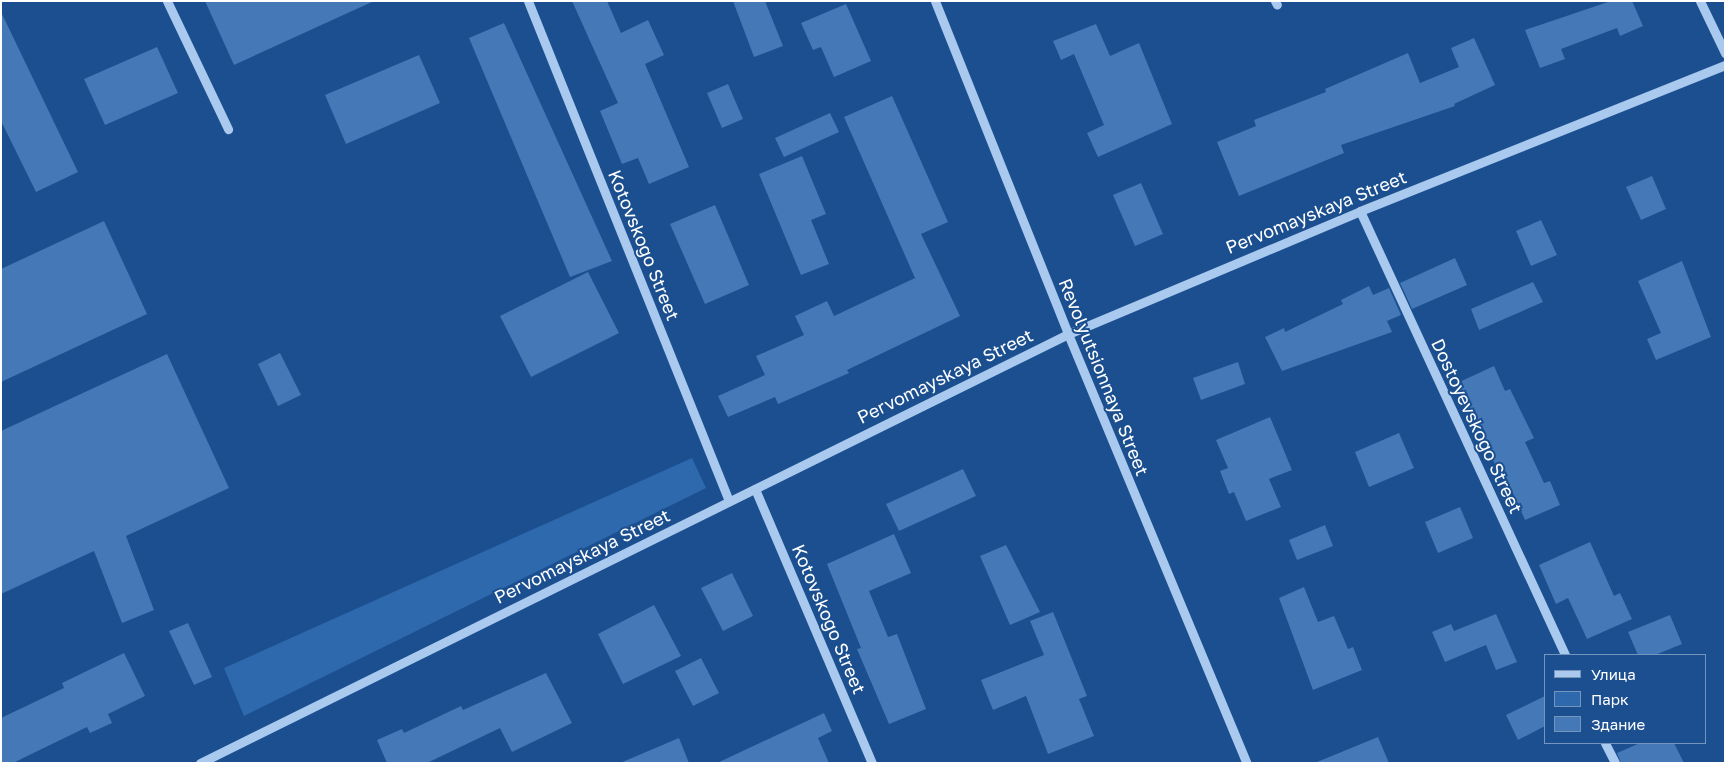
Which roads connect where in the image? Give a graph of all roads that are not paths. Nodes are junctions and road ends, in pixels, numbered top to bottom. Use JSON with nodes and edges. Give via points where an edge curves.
{"nodes":[{"id":1,"x":168,"y":1,"type":"edge"},
{"id":2,"x":528,"y":1,"type":"edge"},
{"id":3,"x":935,"y":1,"type":"edge"},
{"id":4,"x":1700,"y":1,"type":"edge"},
{"id":5,"x":1725,"y":53,"type":"edge"},
{"id":6,"x":1725,"y":65,"type":"edge"},
{"id":7,"x":228,"y":129,"type":"dead end"},
{"id":8,"x":1360,"y":211,"type":"junction"},
{"id":9,"x":1068,"y":334,"type":"junction"},
{"id":10,"x":755,"y":489,"type":"junction"},
{"id":11,"x":729,"y":501,"type":"junction"},
{"id":12,"x":1565,"y":654,"type":"edge"},
{"id":13,"x":1605,"y":744,"type":"edge"},
{"id":14,"x":200,"y":763,"type":"edge"},
{"id":15,"x":872,"y":763,"type":"edge"},
{"id":16,"x":1247,"y":763,"type":"edge"},
{"id":17,"x":1614,"y":763,"type":"edge"}],
"edges":[{"from":1,"to":7,"type":"street"},
{"from":2,"to":11,"type":"street","name":"Kotovskogo Street"},
{"from":3,"to":9,"type":"street","name":"Revolyutsionnaya Street"},
{"from":4,"to":5,"type":"street"},
{"from":6,"to":8,"type":"street","name":"Pervomayskaya Street"},
{"from":8,"to":9,"type":"street","name":"Pervomayskaya Street"},
{"from":8,"to":12,"type":"street","name":"Dostoyevskogo Street"},
{"from":9,"to":10,"type":"street","name":"Pervomayskaya Street"},
{"from":9,"to":16,"type":"street","name":"Revolyutsionnaya Street"},
{"from":10,"to":11,"type":"street","name":"Pervomayskaya Street"},
{"from":10,"to":15,"type":"street","name":"Kotovskogo Street"},
{"from":11,"to":14,"type":"street","name":"Pervomayskaya Street"},
{"from":13,"to":17,"type":"street"}]}
